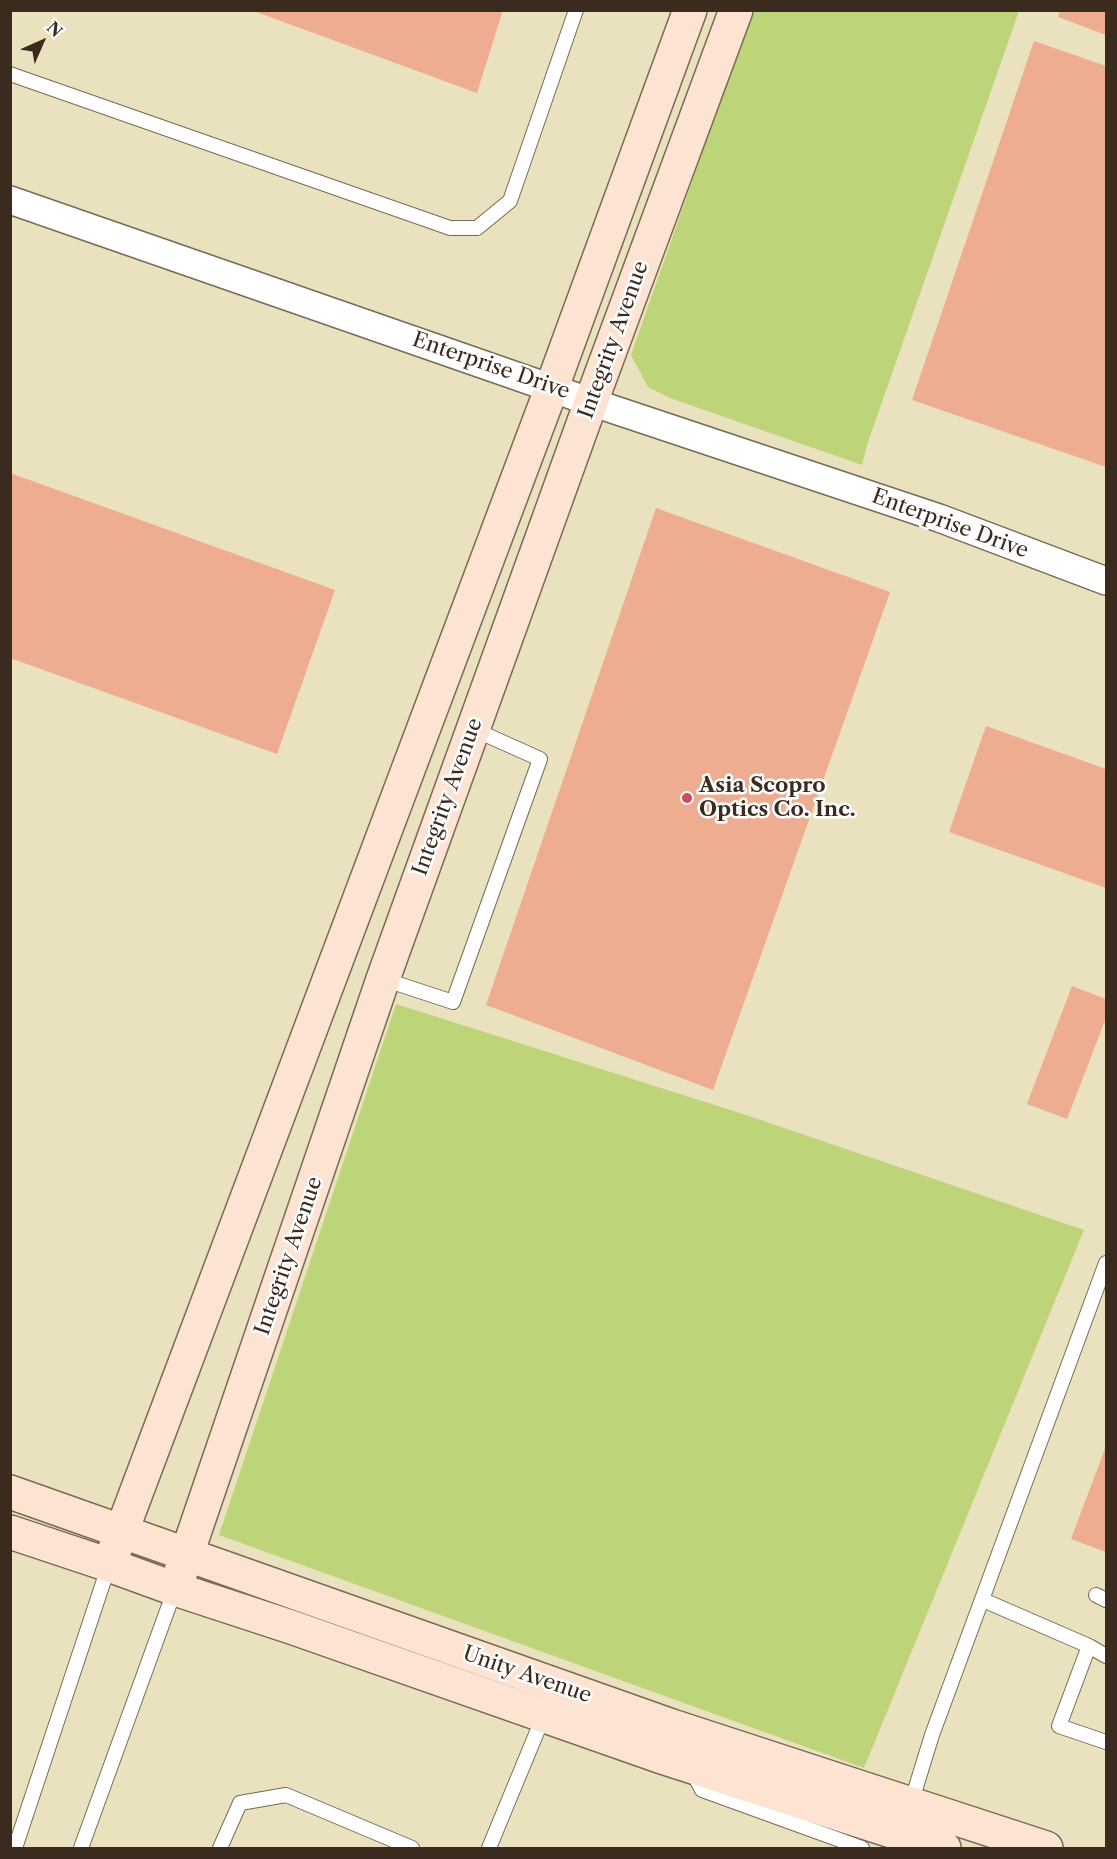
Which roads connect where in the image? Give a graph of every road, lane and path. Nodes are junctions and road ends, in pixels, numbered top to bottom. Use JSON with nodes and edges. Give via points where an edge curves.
{"nodes":[{"id":1,"x":576,"y":10,"type":"edge"},
{"id":2,"x":690,"y":10,"type":"edge"},
{"id":3,"x":736,"y":10,"type":"edge"},
{"id":4,"x":10,"y":74,"type":"edge"},
{"id":5,"x":10,"y":200,"type":"edge"},
{"id":6,"x":552,"y":387,"type":"junction"},
{"id":7,"x":591,"y":402,"type":"junction"},
{"id":8,"x":1107,"y":581,"type":"edge"},
{"id":9,"x":473,"y":729,"type":"junction"},
{"id":10,"x":383,"y":979,"type":"junction"},
{"id":11,"x":1107,"y":1263,"type":"edge"},
{"id":12,"x":10,"y":1492,"type":"edge"},
{"id":13,"x":122,"y":1530,"type":"junction"},
{"id":14,"x":10,"y":1532,"type":"edge"},
{"id":15,"x":188,"y":1554,"type":"junction"},
{"id":16,"x":109,"y":1565,"type":"junction"},
{"id":17,"x":175,"y":1589,"type":"junction"},
{"id":18,"x":983,"y":1600,"type":"junction"},
{"id":19,"x":1089,"y":1646,"type":"junction"},
{"id":20,"x":1107,"y":1656,"type":"edge"},
{"id":21,"x":544,"y":1715,"type":"junction"},
{"id":22,"x":1107,"y":1742,"type":"edge"},
{"id":23,"x":689,"y":1766,"type":"junction"},
{"id":24,"x":911,"y":1803,"type":"junction"},
{"id":25,"x":15,"y":1848,"type":"edge"},
{"id":26,"x":81,"y":1848,"type":"edge"},
{"id":27,"x":220,"y":1848,"type":"edge"},
{"id":28,"x":412,"y":1848,"type":"edge"},
{"id":29,"x":489,"y":1848,"type":"edge"},
{"id":30,"x":862,"y":1848,"type":"edge"},
{"id":31,"x":944,"y":1848,"type":"edge"},
{"id":32,"x":1046,"y":1848,"type":"edge"}],
"edges":[{"from":1,"to":4,"type":"lane","via":[[510,201],[477,228],[450,228]]},
{"from":2,"to":6,"type":"street","name":"Integrity Avenue"},
{"from":3,"to":7,"type":"street","name":"Integrity Avenue"},
{"from":5,"to":6,"type":"street","name":"Enterprise Drive"},
{"from":6,"to":7,"type":"street","name":"Enterprise Drive"},
{"from":6,"to":13,"type":"street","name":"Integrity Avenue"},
{"from":7,"to":8,"type":"street","name":"Enterprise Drive","via":[[939,518]]},
{"from":7,"to":9,"type":"street","name":"Integrity Avenue"},
{"from":9,"to":10,"type":"street","name":"Integrity Avenue"},
{"from":9,"to":10,"type":"lane","via":[[540,759],[453,1002]]},
{"from":10,"to":15,"type":"street","name":"Integrity Avenue"},
{"from":11,"to":18,"type":"lane"},
{"from":12,"to":13,"type":"street","name":"Unity Avenue"},
{"from":13,"to":15,"type":"street","name":"Unity Avenue"},
{"from":13,"to":16,"type":"street","name":"Integrity Avenue"},
{"from":14,"to":16,"type":"street","name":"Unity Avenue"},
{"from":15,"to":17,"type":"street","name":"Integrity Avenue"},
{"from":15,"to":24,"type":"street","name":"Unity Avenue","via":[[672,1726]]},
{"from":16,"to":17,"type":"street","name":"Unity Avenue"},
{"from":16,"to":25,"type":"lane"},
{"from":17,"to":21,"type":"street","name":"Unity Avenue"},
{"from":17,"to":26,"type":"lane"},
{"from":18,"to":19,"type":"lane"},
{"from":18,"to":24,"type":"lane"},
{"from":19,"to":20,"type":"lane"},
{"from":19,"to":22,"type":"lane","via":[[1059,1726]]},
{"from":21,"to":23,"type":"street","name":"Unity Avenue"},
{"from":21,"to":29,"type":"lane"},
{"from":23,"to":30,"type":"lane","via":[[702,1790]]},
{"from":23,"to":31,"type":"street","name":"Unity Avenue"},
{"from":24,"to":32,"type":"street","name":"Unity Avenue"},
{"from":27,"to":28,"type":"lane","via":[[240,1803],[286,1795]]}]}
